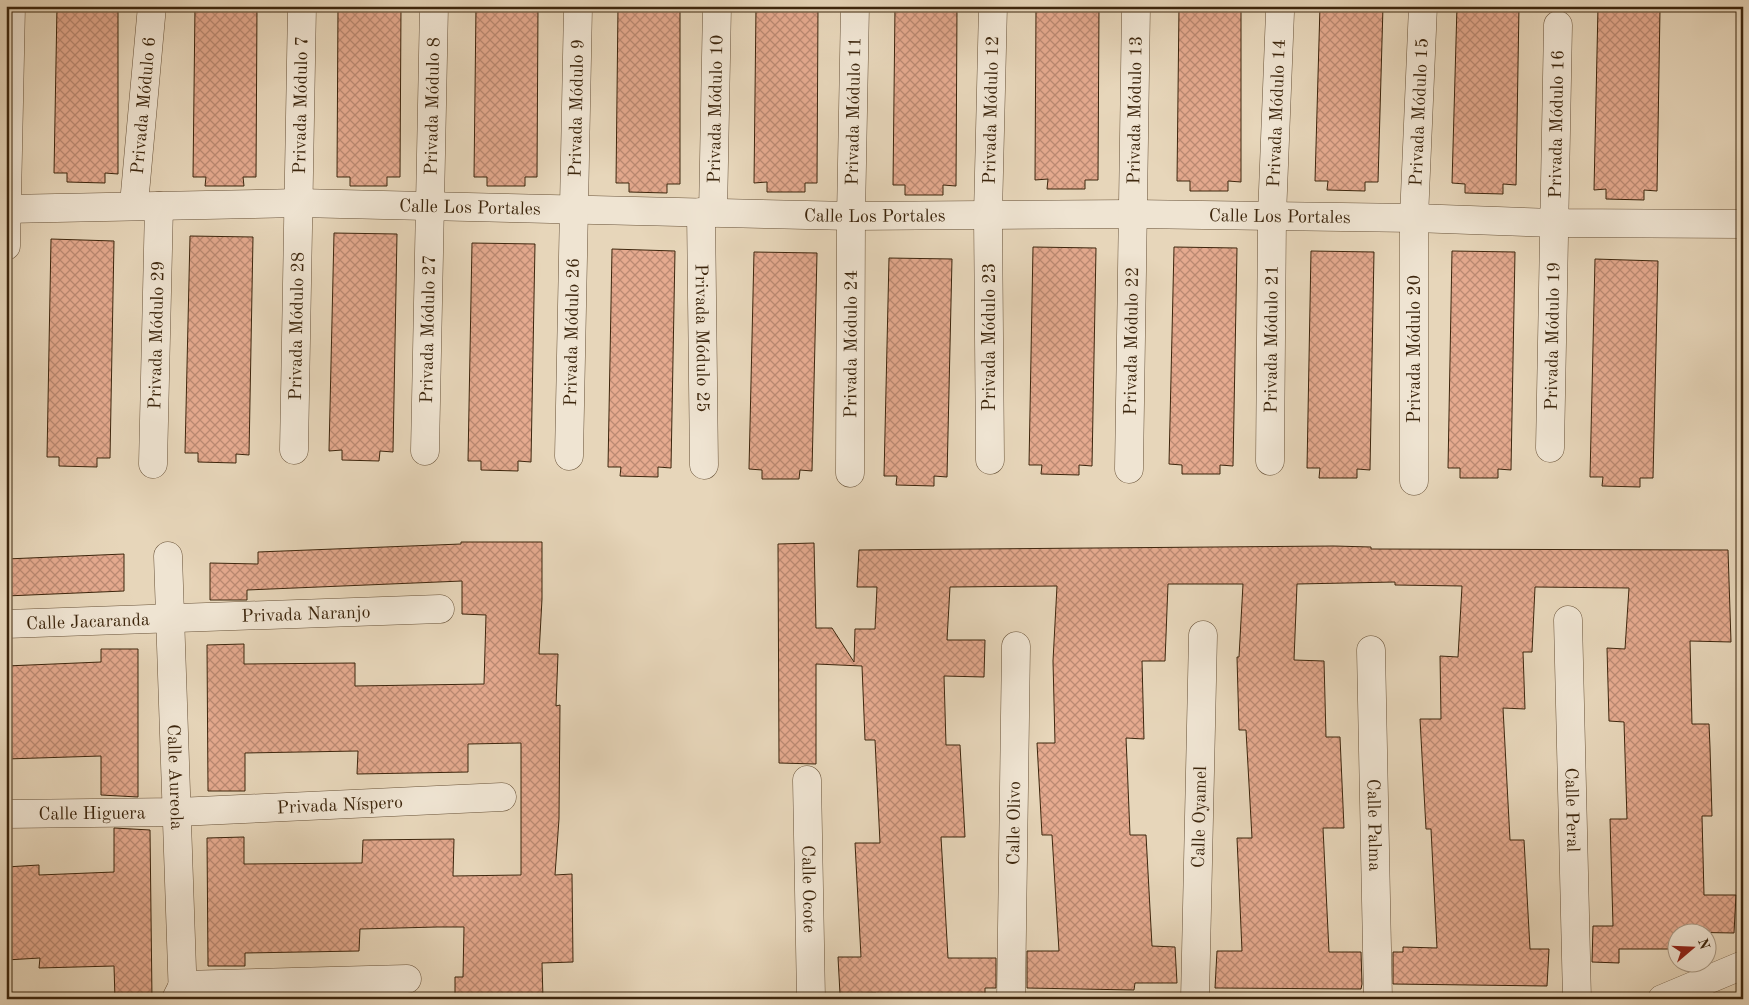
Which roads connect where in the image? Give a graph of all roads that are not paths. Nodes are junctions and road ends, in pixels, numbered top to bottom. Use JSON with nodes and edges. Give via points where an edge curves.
{"nodes":[{"id":1,"x":11,"y":6,"type":"edge"},
{"id":2,"x":152,"y":6,"type":"edge"},
{"id":3,"x":302,"y":6,"type":"edge"},
{"id":4,"x":434,"y":6,"type":"edge"},
{"id":5,"x":717,"y":6,"type":"edge"},
{"id":6,"x":855,"y":6,"type":"edge"},
{"id":7,"x":993,"y":6,"type":"edge"},
{"id":8,"x":1136,"y":6,"type":"edge"},
{"id":9,"x":1423,"y":6,"type":"edge"},
{"id":10,"x":578,"y":7,"type":"edge"},
{"id":11,"x":1280,"y":12,"type":"dead end"},
{"id":12,"x":1558,"y":25,"type":"dead end"},
{"id":13,"x":298,"y":203,"type":"junction"},
{"id":14,"x":146,"y":205,"type":"junction"},
{"id":15,"x":430,"y":206,"type":"junction"},
{"id":16,"x":7,"y":208,"type":"edge"},
{"id":17,"x":574,"y":209,"type":"junction"},
{"id":18,"x":707,"y":213,"type":"junction"},
{"id":19,"x":988,"y":214,"type":"junction"},
{"id":20,"x":1134,"y":214,"type":"junction"},
{"id":21,"x":851,"y":216,"type":"junction"},
{"id":22,"x":1272,"y":216,"type":"junction"},
{"id":23,"x":1414,"y":218,"type":"junction"},
{"id":24,"x":1554,"y":223,"type":"junction"},
{"id":25,"x":1743,"y":224,"type":"edge"},
{"id":26,"x":6,"y":246,"type":"edge"},
{"id":27,"x":1550,"y":448,"type":"dead end"},
{"id":28,"x":294,"y":450,"type":"dead end"},
{"id":29,"x":425,"y":451,"type":"dead end"},
{"id":30,"x":569,"y":456,"type":"dead end"},
{"id":31,"x":990,"y":460,"type":"dead end"},
{"id":32,"x":1270,"y":461,"type":"dead end"},
{"id":33,"x":153,"y":464,"type":"dead end"},
{"id":34,"x":704,"y":465,"type":"dead end"},
{"id":35,"x":1129,"y":469,"type":"dead end"},
{"id":36,"x":850,"y":473,"type":"dead end"},
{"id":37,"x":1414,"y":480,"type":"dead end"},
{"id":38,"x":168,"y":556,"type":"dead end"},
{"id":39,"x":440,"y":609,"type":"dead end"},
{"id":40,"x":172,"y":618,"type":"junction"},
{"id":41,"x":1568,"y":620,"type":"dead end"},
{"id":42,"x":6,"y":624,"type":"edge"},
{"id":43,"x":1203,"y":636,"type":"dead end"},
{"id":44,"x":1016,"y":646,"type":"dead end"},
{"id":45,"x":1370,"y":650,"type":"dead end"},
{"id":46,"x":806,"y":780,"type":"dead end"},
{"id":47,"x":502,"y":797,"type":"dead end"},
{"id":48,"x":178,"y":812,"type":"junction"},
{"id":49,"x":6,"y":814,"type":"edge"},
{"id":50,"x":1743,"y":965,"type":"edge"},
{"id":51,"x":407,"y":979,"type":"dead end"},
{"id":52,"x":181,"y":994,"type":"edge"},
{"id":53,"x":811,"y":999,"type":"edge"},
{"id":54,"x":1011,"y":999,"type":"edge"},
{"id":55,"x":1195,"y":999,"type":"edge"},
{"id":56,"x":1378,"y":999,"type":"edge"},
{"id":57,"x":1576,"y":999,"type":"edge"},
{"id":58,"x":1662,"y":999,"type":"edge"}],
"edges":[{"from":1,"to":16,"type":"street"},
{"from":2,"to":14,"type":"street","name":"Privada Módulo 6"},
{"from":3,"to":13,"type":"street","name":"Privada Módulo 7"},
{"from":4,"to":15,"type":"street","name":"Privada Módulo 8"},
{"from":5,"to":18,"type":"street","name":"Privada Módulo 10"},
{"from":6,"to":21,"type":"street","name":"Privada Módulo 11"},
{"from":7,"to":19,"type":"street","name":"Privada Módulo 12"},
{"from":8,"to":20,"type":"street","name":"Privada Módulo 13"},
{"from":9,"to":23,"type":"street","name":"Privada Módulo 15"},
{"from":10,"to":17,"type":"street","name":"Privada Módulo 9"},
{"from":11,"to":22,"type":"street","name":"Privada Módulo 14"},
{"from":12,"to":24,"type":"street","name":"Privada Módulo 16"},
{"from":13,"to":14,"type":"street","name":"Calle Los Portales"},
{"from":13,"to":15,"type":"street","name":"Calle Los Portales"},
{"from":13,"to":28,"type":"street","name":"Privada Módulo 28"},
{"from":14,"to":16,"type":"street","name":"Calle Los Portales"},
{"from":14,"to":33,"type":"street","name":"Privada Módulo 29"},
{"from":15,"to":17,"type":"street","name":"Calle Los Portales"},
{"from":15,"to":29,"type":"street","name":"Privada Módulo 27"},
{"from":16,"to":26,"type":"street"},
{"from":17,"to":18,"type":"street","name":"Calle Los Portales"},
{"from":17,"to":30,"type":"street","name":"Privada Módulo 26"},
{"from":18,"to":21,"type":"street","name":"Calle Los Portales"},
{"from":18,"to":34,"type":"street","name":"Privada Módulo 25"},
{"from":19,"to":20,"type":"street","name":"Calle Los Portales"},
{"from":19,"to":21,"type":"street","name":"Calle Los Portales"},
{"from":19,"to":31,"type":"street","name":"Privada Módulo 23"},
{"from":20,"to":22,"type":"street","name":"Calle Los Portales"},
{"from":20,"to":35,"type":"street","name":"Privada Módulo 22"},
{"from":21,"to":36,"type":"street","name":"Privada Módulo 24"},
{"from":22,"to":23,"type":"street","name":"Calle Los Portales"},
{"from":22,"to":32,"type":"street","name":"Privada Módulo 21"},
{"from":23,"to":24,"type":"street","name":"Calle Los Portales"},
{"from":23,"to":37,"type":"street","name":"Privada Módulo 20"},
{"from":24,"to":25,"type":"street","name":"Calle Los Portales"},
{"from":24,"to":27,"type":"street","name":"Privada Módulo 19"},
{"from":38,"to":40,"type":"street","name":"Calle Aureola"},
{"from":39,"to":40,"type":"street","name":"Privada Naranjo"},
{"from":40,"to":42,"type":"street","name":"Calle Jacaranda"},
{"from":40,"to":48,"type":"street","name":"Calle Aureola"},
{"from":41,"to":57,"type":"street","name":"Calle Peral"},
{"from":43,"to":55,"type":"street","name":"Calle Oyamel"},
{"from":44,"to":54,"type":"street","name":"Calle Olivo"},
{"from":45,"to":56,"type":"street","name":"Calle Palma"},
{"from":46,"to":53,"type":"street","name":"Calle Ocote"},
{"from":47,"to":48,"type":"street","name":"Privada Níspero"},
{"from":48,"to":49,"type":"street","name":"Calle Higuera"},
{"from":48,"to":52,"type":"street","name":"Calle Aureola"},
{"from":50,"to":58,"type":"street"},
{"from":51,"to":52,"type":"street"}]}
